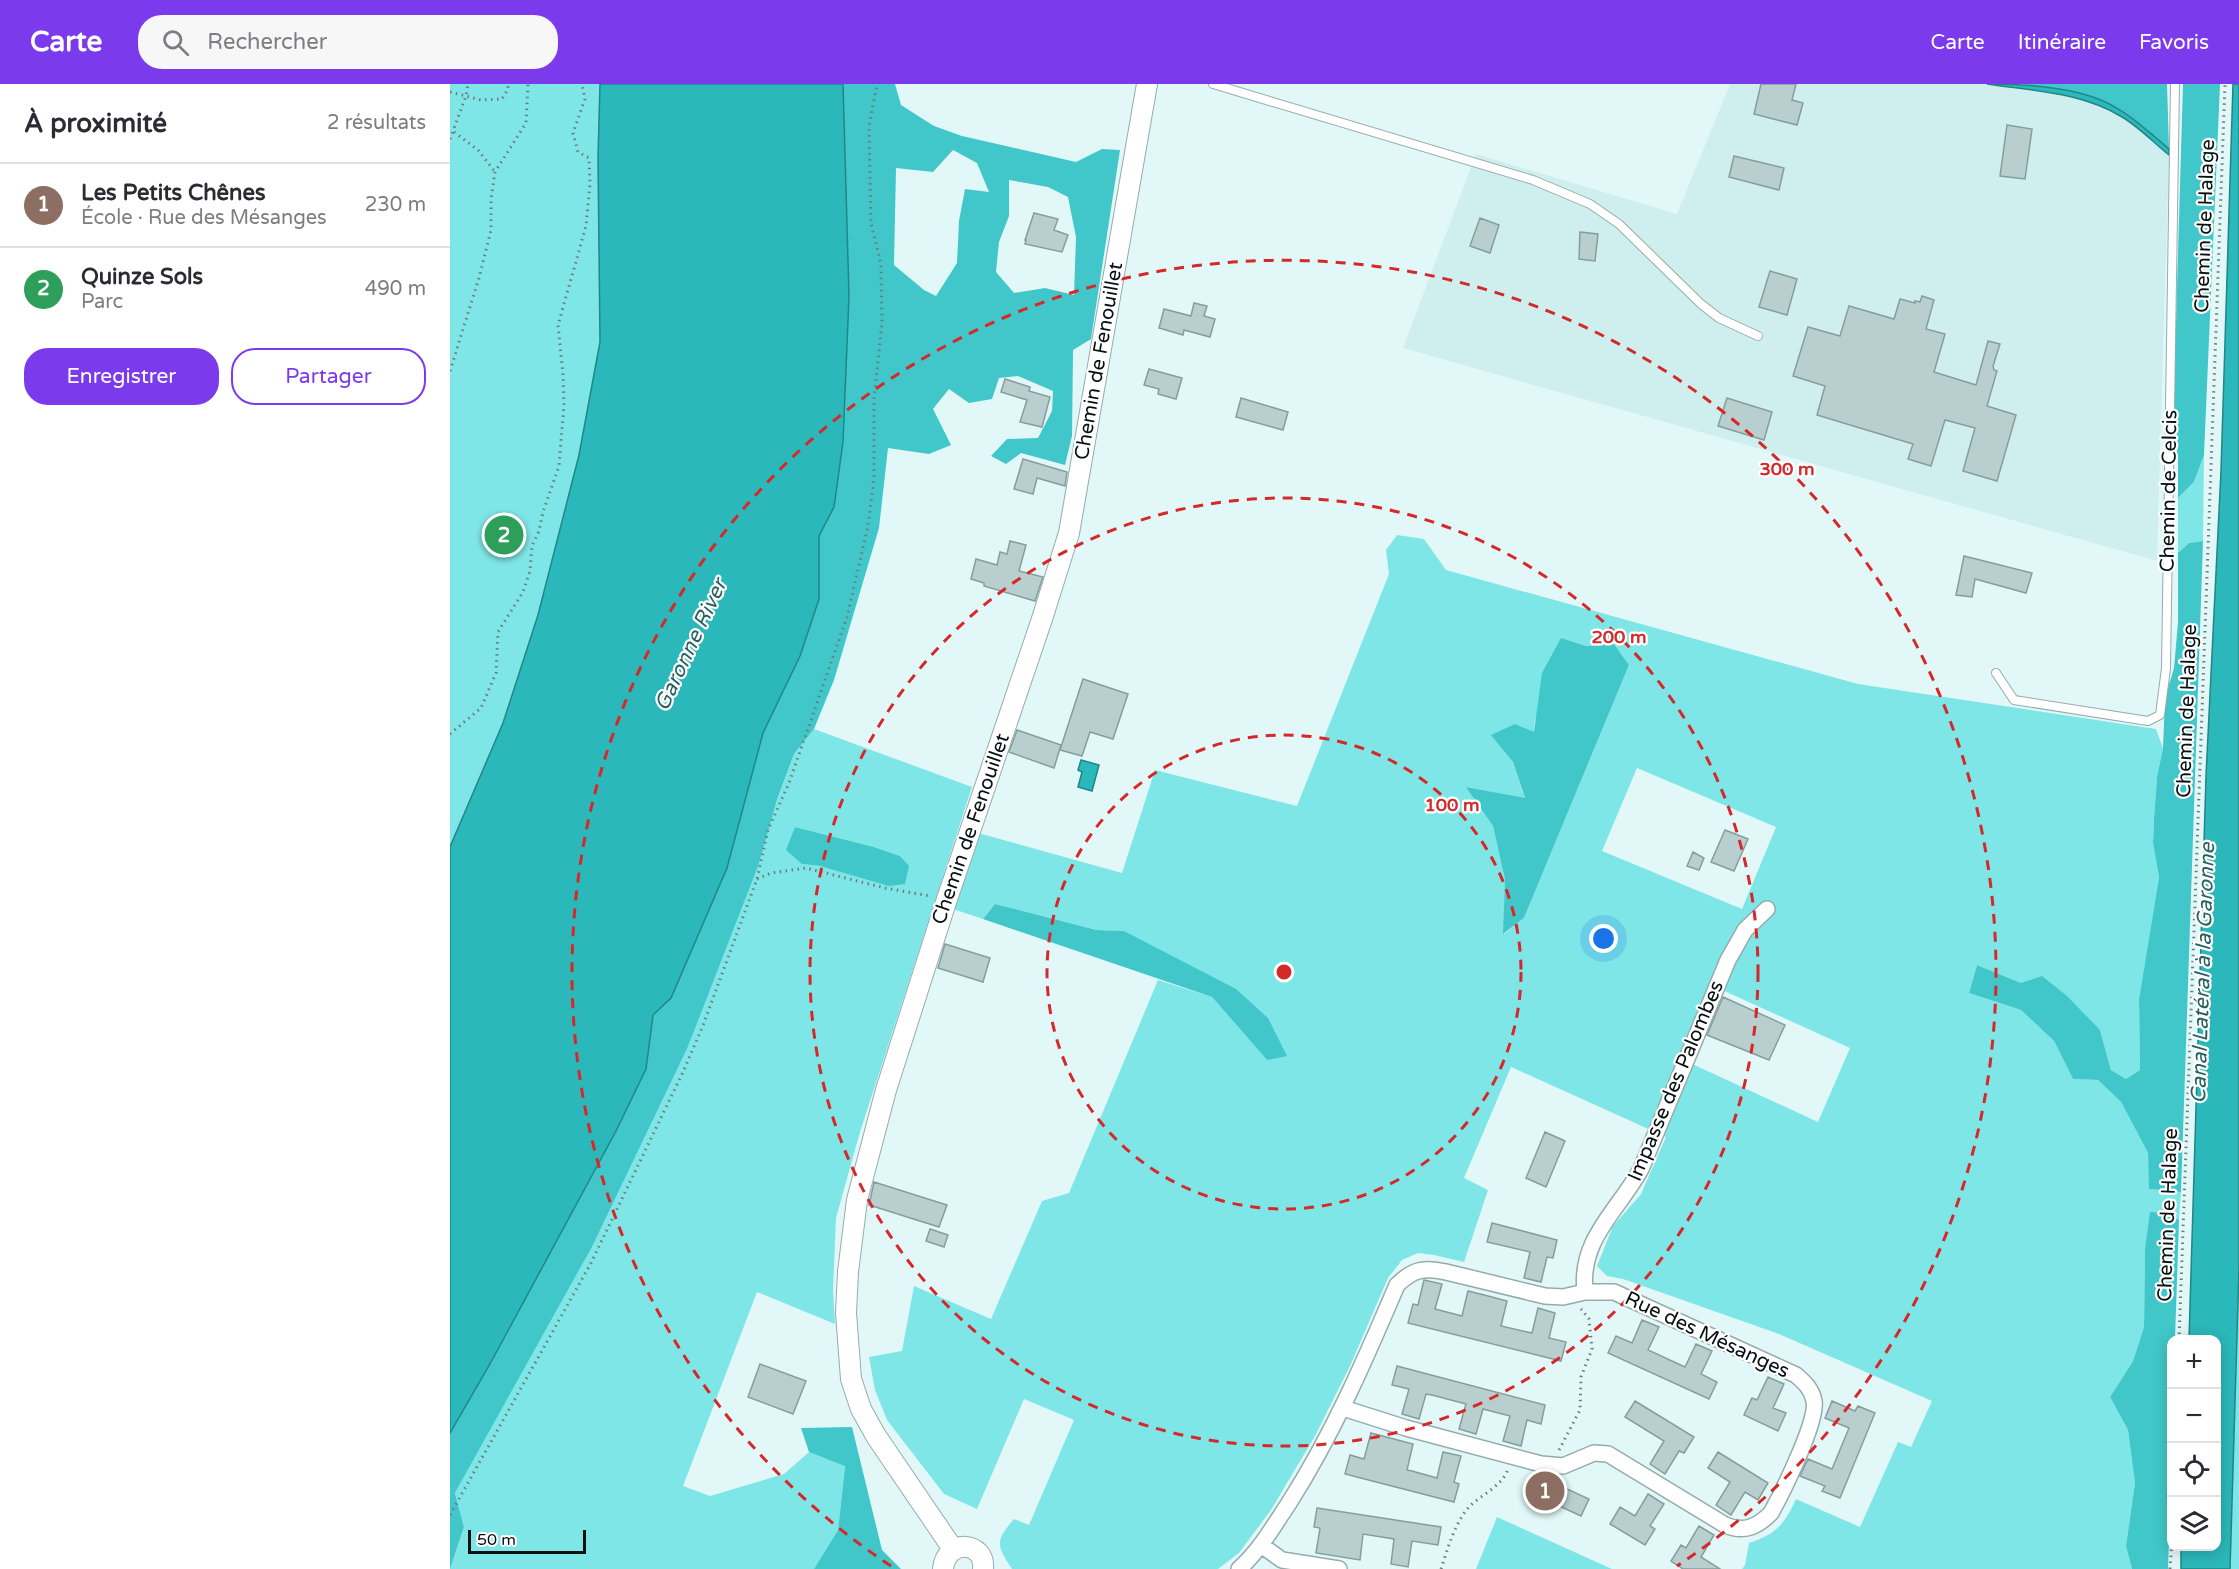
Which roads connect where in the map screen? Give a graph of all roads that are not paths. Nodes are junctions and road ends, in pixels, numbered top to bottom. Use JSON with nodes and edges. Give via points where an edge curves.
{"nodes":[{"id":1,"x":1147,"y":84,"type":"edge"},
{"id":2,"x":1213,"y":84,"type":"edge"},
{"id":3,"x":2175,"y":84,"type":"edge"},
{"id":4,"x":1758,"y":336,"type":"dead end"},
{"id":5,"x":1996,"y":673,"type":"dead end"},
{"id":6,"x":1767,"y":909,"type":"dead end"},
{"id":7,"x":1580,"y":1293,"type":"junction"},
{"id":8,"x":1343,"y":1408,"type":"junction"},
{"id":9,"x":1262,"y":1545,"type":"junction"},
{"id":10,"x":953,"y":1549,"type":"junction"},
{"id":11,"x":943,"y":1569,"type":"edge"},
{"id":12,"x":984,"y":1569,"type":"edge"},
{"id":13,"x":1239,"y":1569,"type":"edge"},
{"id":14,"x":1339,"y":1569,"type":"edge"}],
"edges":[{"from":1,"to":10,"type":"street","name":"Chemin de Fenouillet","via":[[1069,533],[886,1090],[857,1200],[846,1313],[851,1379],[861,1409],[888,1455]]},
{"from":2,"to":4,"type":"lane","via":[[1533,180],[1590,204],[1618,224],[1710,311]]},
{"from":3,"to":5,"type":"lane","name":"Chemin de Celcis","via":[[2166,668],[2160,715],[2148,721],[2014,700]]},
{"from":6,"to":7,"type":"street","name":"Impasse des Palombes","via":[[1745,930],[1728,960],[1641,1169],[1604,1221],[1587,1257]]},
{"from":7,"to":8,"type":"street","name":"Rue des Mésanges","via":[[1545,1296],[1431,1268],[1418,1269],[1397,1285]]},
{"from":7,"to":8,"type":"street","name":"Rue des Mésanges","via":[[1614,1293],[1796,1375],[1808,1386],[1815,1402],[1812,1423],[1771,1513],[1761,1523],[1737,1530],[1725,1525],[1608,1454],[1594,1453],[1563,1466],[1553,1466]]},
{"from":8,"to":9,"type":"street","name":"Rue des Mésanges","via":[[1312,1467]]},
{"from":9,"to":13,"type":"street","name":"Rue des Mésanges"},
{"from":9,"to":14,"type":"street","via":[[1282,1560]]},
{"from":10,"to":11,"type":"street","via":[[945,1557]]},
{"from":10,"to":12,"type":"street","via":[[972,1548],[980,1554]]}]}
